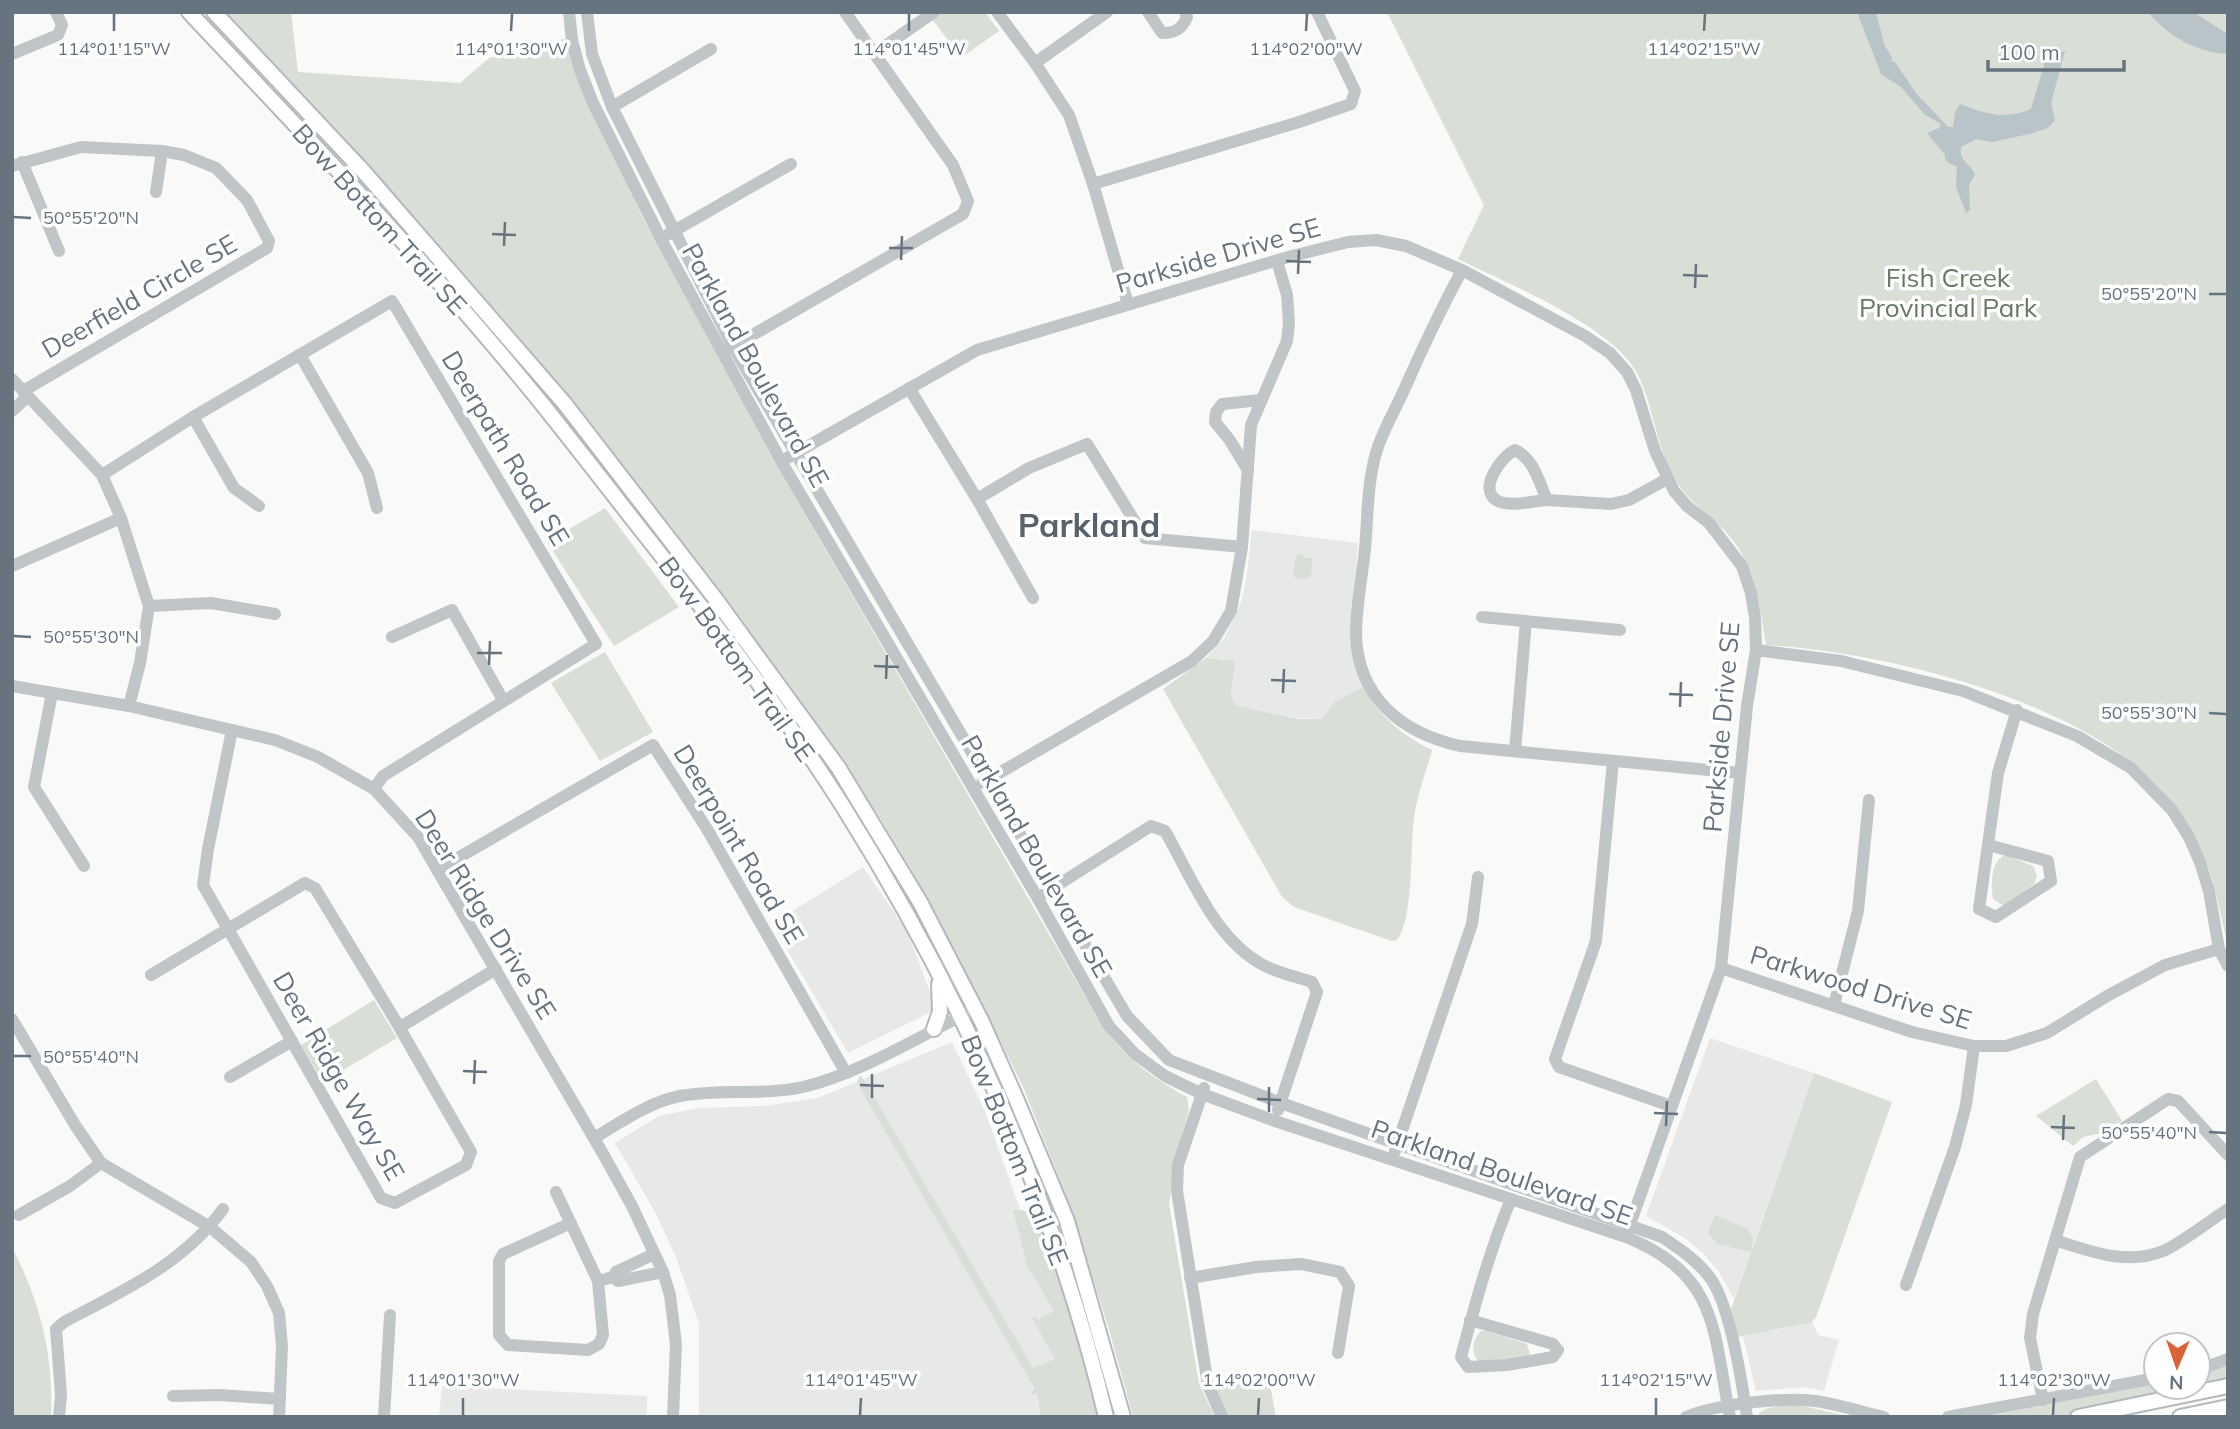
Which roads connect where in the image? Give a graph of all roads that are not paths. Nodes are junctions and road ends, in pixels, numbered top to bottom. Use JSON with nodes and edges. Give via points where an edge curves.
{"nodes":[{"id":1,"x":55,"y":12,"type":"edge"},
{"id":2,"x":189,"y":12,"type":"edge"},
{"id":3,"x":214,"y":12,"type":"edge"},
{"id":4,"x":569,"y":12,"type":"edge"},
{"id":5,"x":587,"y":12,"type":"edge"},
{"id":6,"x":845,"y":12,"type":"edge"},
{"id":7,"x":934,"y":12,"type":"edge"},
{"id":8,"x":997,"y":12,"type":"edge"},
{"id":9,"x":1107,"y":12,"type":"edge"},
{"id":10,"x":1147,"y":12,"type":"edge"},
{"id":11,"x":1185,"y":12,"type":"edge"},
{"id":12,"x":1317,"y":12,"type":"edge"},
{"id":13,"x":711,"y":49,"type":"dead end"},
{"id":14,"x":875,"y":53,"type":"junction"},
{"id":15,"x":12,"y":54,"type":"edge"},
{"id":16,"x":1035,"y":64,"type":"junction"},
{"id":17,"x":612,"y":107,"type":"junction"},
{"id":18,"x":162,"y":151,"type":"junction"},
{"id":19,"x":17,"y":164,"type":"edge"},
{"id":20,"x":791,"y":164,"type":"dead end"},
{"id":21,"x":1093,"y":184,"type":"junction"},
{"id":22,"x":156,"y":192,"type":"dead end"},
{"id":23,"x":674,"y":231,"type":"junction"},
{"id":24,"x":661,"y":239,"type":"junction"},
{"id":25,"x":59,"y":251,"type":"dead end"},
{"id":26,"x":1277,"y":261,"type":"junction"},
{"id":27,"x":1462,"y":270,"type":"junction"},
{"id":28,"x":1128,"y":304,"type":"junction"},
{"id":29,"x":728,"y":350,"type":"junction"},
{"id":30,"x":300,"y":355,"type":"junction"},
{"id":31,"x":12,"y":379,"type":"edge"},
{"id":32,"x":909,"y":388,"type":"junction"},
{"id":33,"x":25,"y":394,"type":"junction"},
{"id":34,"x":1261,"y":400,"type":"junction"},
{"id":35,"x":12,"y":411,"type":"edge"},
{"id":36,"x":193,"y":417,"type":"junction"},
{"id":37,"x":795,"y":456,"type":"junction"},
{"id":38,"x":780,"y":461,"type":"junction"},
{"id":39,"x":1248,"y":470,"type":"junction"},
{"id":40,"x":102,"y":475,"type":"junction"},
{"id":41,"x":1667,"y":479,"type":"junction"},
{"id":42,"x":977,"y":499,"type":"junction"},
{"id":43,"x":1547,"y":500,"type":"junction"},
{"id":44,"x":259,"y":506,"type":"dead end"},
{"id":45,"x":377,"y":508,"type":"dead end"},
{"id":46,"x":121,"y":518,"type":"junction"},
{"id":47,"x":1242,"y":547,"type":"junction"},
{"id":48,"x":12,"y":566,"type":"edge"},
{"id":49,"x":1033,"y":598,"type":"dead end"},
{"id":50,"x":149,"y":606,"type":"junction"},
{"id":51,"x":275,"y":614,"type":"dead end"},
{"id":52,"x":1482,"y":617,"type":"dead end"},
{"id":53,"x":1526,"y":621,"type":"junction"},
{"id":54,"x":1620,"y":630,"type":"dead end"},
{"id":55,"x":392,"y":637,"type":"dead end"},
{"id":56,"x":1756,"y":650,"type":"junction"},
{"id":57,"x":12,"y":686,"type":"edge"},
{"id":58,"x":52,"y":693,"type":"junction"},
{"id":59,"x":503,"y":700,"type":"junction"},
{"id":60,"x":129,"y":706,"type":"junction"},
{"id":61,"x":2017,"y":710,"type":"junction"},
{"id":62,"x":232,"y":730,"type":"junction"},
{"id":63,"x":1515,"y":751,"type":"junction"},
{"id":64,"x":1613,"y":761,"type":"junction"},
{"id":65,"x":1740,"y":773,"type":"junction"},
{"id":66,"x":988,"y":780,"type":"junction"},
{"id":67,"x":374,"y":789,"type":"junction"},
{"id":68,"x":972,"y":789,"type":"junction"},
{"id":69,"x":1868,"y":800,"type":"dead end"},
{"id":70,"x":1988,"y":845,"type":"junction"},
{"id":71,"x":84,"y":866,"type":"dead end"},
{"id":72,"x":437,"y":870,"type":"junction"},
{"id":73,"x":1478,"y":877,"type":"dead end"},
{"id":74,"x":1052,"y":889,"type":"junction"},
{"id":75,"x":1037,"y":897,"type":"junction"},
{"id":76,"x":228,"y":931,"type":"junction"},
{"id":77,"x":2218,"y":949,"type":"junction"},
{"id":78,"x":2228,"y":966,"type":"edge"},
{"id":79,"x":1721,"y":968,"type":"junction"},
{"id":80,"x":496,"y":969,"type":"junction"},
{"id":81,"x":151,"y":975,"type":"dead end"},
{"id":82,"x":937,"y":976,"type":"junction"},
{"id":83,"x":1834,"y":1005,"type":"junction"},
{"id":84,"x":975,"y":1009,"type":"junction"},
{"id":85,"x":961,"y":1016,"type":"junction"},
{"id":86,"x":12,"y":1019,"type":"edge"},
{"id":87,"x":400,"y":1027,"type":"junction"},
{"id":88,"x":933,"y":1029,"type":"junction"},
{"id":89,"x":292,"y":1041,"type":"junction"},
{"id":90,"x":1974,"y":1046,"type":"junction"},
{"id":91,"x":846,"y":1073,"type":"junction"},
{"id":92,"x":1208,"y":1076,"type":"junction"},
{"id":93,"x":230,"y":1077,"type":"dead end"},
{"id":94,"x":1202,"y":1094,"type":"junction"},
{"id":95,"x":1281,"y":1103,"type":"junction"},
{"id":96,"x":1671,"y":1107,"type":"junction"},
{"id":97,"x":1275,"y":1121,"type":"junction"},
{"id":98,"x":594,"y":1138,"type":"junction"},
{"id":99,"x":1398,"y":1143,"type":"junction"},
{"id":100,"x":2228,"y":1155,"type":"edge"},
{"id":101,"x":1393,"y":1159,"type":"junction"},
{"id":102,"x":101,"y":1163,"type":"junction"},
{"id":103,"x":556,"y":1192,"type":"dead end"},
{"id":104,"x":1511,"y":1199,"type":"junction"},
{"id":105,"x":223,"y":1209,"type":"dead end"},
{"id":106,"x":2228,"y":1209,"type":"edge"},
{"id":107,"x":19,"y":1215,"type":"dead end"},
{"id":108,"x":571,"y":1223,"type":"junction"},
{"id":109,"x":210,"y":1227,"type":"junction"},
{"id":110,"x":1628,"y":1231,"type":"junction"},
{"id":111,"x":2054,"y":1240,"type":"junction"},
{"id":112,"x":654,"y":1254,"type":"junction"},
{"id":113,"x":1688,"y":1254,"type":"junction"},
{"id":114,"x":1676,"y":1266,"type":"junction"},
{"id":115,"x":663,"y":1272,"type":"junction"},
{"id":116,"x":613,"y":1277,"type":"junction"},
{"id":117,"x":1189,"y":1278,"type":"junction"},
{"id":118,"x":598,"y":1281,"type":"junction"},
{"id":119,"x":1906,"y":1285,"type":"dead end"},
{"id":120,"x":390,"y":1315,"type":"dead end"},
{"id":121,"x":1471,"y":1321,"type":"junction"},
{"id":122,"x":1338,"y":1353,"type":"dead end"},
{"id":123,"x":2142,"y":1381,"type":"edge"},
{"id":124,"x":2228,"y":1387,"type":"edge"},
{"id":125,"x":173,"y":1396,"type":"dead end"},
{"id":126,"x":280,"y":1399,"type":"junction"},
{"id":127,"x":2043,"y":1400,"type":"junction"},
{"id":128,"x":2228,"y":1408,"type":"edge"},
{"id":129,"x":1746,"y":1410,"type":"edge"},
{"id":130,"x":1729,"y":1412,"type":"edge"},
{"id":131,"x":59,"y":1417,"type":"edge"},
{"id":132,"x":279,"y":1417,"type":"edge"},
{"id":133,"x":384,"y":1417,"type":"edge"},
{"id":134,"x":673,"y":1417,"type":"edge"},
{"id":135,"x":1106,"y":1417,"type":"edge"},
{"id":136,"x":1123,"y":1417,"type":"edge"},
{"id":137,"x":1222,"y":1417,"type":"edge"},
{"id":138,"x":1686,"y":1417,"type":"edge"},
{"id":139,"x":1884,"y":1417,"type":"edge"},
{"id":140,"x":1948,"y":1417,"type":"edge"},
{"id":141,"x":2078,"y":1417,"type":"edge"},
{"id":142,"x":2180,"y":1417,"type":"edge"}],
"edges":[{"from":1,"to":15,"type":"street","via":[[61,25],[58,35]]},
{"from":2,"to":82,"type":"main road","name":"Bow Bottom Trail SE","via":[[443,288],[542,403],[661,555],[838,799],[895,892]]},
{"from":3,"to":84,"type":"main road","name":"Bow Bottom Trail SE","via":[[363,172],[565,404],[714,597],[838,767],[920,902]]},
{"from":4,"to":24,"type":"street","name":"Parkland Boulevard SE","via":[[572,40],[593,103]]},
{"from":5,"to":17,"type":"street","name":"Parkland Boulevard SE","via":[[592,54]]},
{"from":6,"to":14,"type":"street"},
{"from":7,"to":14,"type":"street"},
{"from":8,"to":16,"type":"street"},
{"from":9,"to":16,"type":"street"},
{"from":10,"to":11,"type":"street","via":[[1163,33],[1171,33],[1183,27],[1188,17]]},
{"from":12,"to":21,"type":"street","via":[[1355,91],[1351,104]]},
{"from":13,"to":17,"type":"street"},
{"from":14,"to":29,"type":"street","via":[[953,165],[968,201],[963,214]]},
{"from":16,"to":21,"type":"street","via":[[1069,115]]},
{"from":17,"to":23,"type":"street","name":"Parkland Boulevard SE"},
{"from":18,"to":19,"type":"street","name":"Deerfield Circle SE","via":[[81,148]]},
{"from":18,"to":22,"type":"street"},
{"from":18,"to":33,"type":"street","name":"Deerfield Circle SE","via":[[216,168],[247,200],[269,241],[267,248]]},
{"from":19,"to":25,"type":"street"},
{"from":20,"to":23,"type":"street"},
{"from":21,"to":28,"type":"street"},
{"from":23,"to":24,"type":"street"},
{"from":23,"to":29,"type":"street","name":"Parkland Boulevard SE"},
{"from":24,"to":29,"type":"street","name":"Parkland Boulevard SE"},
{"from":26,"to":27,"type":"street","name":"Parkside Drive SE","via":[[1348,242],[1376,240],[1406,246]]},
{"from":26,"to":28,"type":"street","name":"Parkside Drive SE"},
{"from":26,"to":34,"type":"street","via":[[1287,295],[1287,341]]},
{"from":27,"to":41,"type":"street","name":"Parkside Drive SE","via":[[1610,353],[1636,390]]},
{"from":27,"to":63,"type":"street","via":[[1379,445],[1356,634],[1369,685],[1403,724],[1460,746]]},
{"from":28,"to":32,"type":"street","name":"Parkside Drive SE","via":[[977,350]]},
{"from":29,"to":37,"type":"street","name":"Parkland Boulevard SE"},
{"from":29,"to":38,"type":"street","name":"Parkland Boulevard SE"},
{"from":30,"to":36,"type":"street","name":"Deerpath Road SE"},
{"from":30,"to":45,"type":"street","via":[[368,473]]},
{"from":30,"to":59,"type":"street","name":"Deerpath Road SE","via":[[392,301],[596,644]]},
{"from":31,"to":33,"type":"street"},
{"from":32,"to":37,"type":"street","name":"Parkside Drive SE"},
{"from":32,"to":42,"type":"street"},
{"from":33,"to":35,"type":"street"},
{"from":33,"to":40,"type":"street"},
{"from":34,"to":39,"type":"street","via":[[1251,425]]},
{"from":34,"to":39,"type":"street","via":[[1222,404],[1216,412],[1215,422]]},
{"from":36,"to":40,"type":"street","name":"Deerpath Road SE"},
{"from":36,"to":44,"type":"street","via":[[234,488]]},
{"from":37,"to":38,"type":"street","name":"Parkside Drive SE"},
{"from":37,"to":66,"type":"street","name":"Parkland Boulevard SE"},
{"from":38,"to":68,"type":"street","name":"Parkland Boulevard SE"},
{"from":39,"to":47,"type":"street"},
{"from":40,"to":46,"type":"street"},
{"from":41,"to":43,"type":"street","via":[[1629,500],[1611,504]]},
{"from":41,"to":56,"type":"street","name":"Parkside Drive SE","via":[[1742,566],[1751,593]]},
{"from":42,"to":47,"type":"street","via":[[1029,468],[1087,443],[1145,538]]},
{"from":42,"to":49,"type":"street"},
{"from":43,"to":43,"type":"street","via":[[1524,454],[1515,450],[1506,454],[1490,484],[1490,494],[1507,503]]},
{"from":46,"to":48,"type":"street"},
{"from":46,"to":50,"type":"street"},
{"from":47,"to":66,"type":"street","via":[[1231,611],[1204,651]]},
{"from":50,"to":51,"type":"street","via":[[211,603]]},
{"from":50,"to":60,"type":"street"},
{"from":52,"to":53,"type":"street"},
{"from":53,"to":54,"type":"street"},
{"from":53,"to":63,"type":"street"},
{"from":55,"to":59,"type":"street","via":[[452,610]]},
{"from":56,"to":61,"type":"street","via":[[1840,661],[1963,691]]},
{"from":56,"to":65,"type":"street","name":"Parkside Drive SE"},
{"from":57,"to":58,"type":"street","name":"Deer Ridge Drive SE"},
{"from":58,"to":60,"type":"street","name":"Deer Ridge Drive SE"},
{"from":58,"to":71,"type":"street","via":[[34,788]]},
{"from":59,"to":67,"type":"street","name":"Deerpath Road SE","via":[[383,776]]},
{"from":60,"to":62,"type":"street","name":"Deer Ridge Drive SE"},
{"from":61,"to":70,"type":"street","via":[[1998,773]]},
{"from":61,"to":77,"type":"street","via":[[2077,736],[2131,768],[2172,810],[2200,862]]},
{"from":62,"to":67,"type":"street","name":"Deer Ridge Drive SE","via":[[318,757]]},
{"from":62,"to":76,"type":"street","name":"Deer Ridge Way SE","via":[[203,885]]},
{"from":63,"to":64,"type":"street"},
{"from":64,"to":65,"type":"street"},
{"from":64,"to":96,"type":"street","via":[[1596,941],[1555,1059],[1559,1067]]},
{"from":65,"to":79,"type":"street","name":"Parkside Drive SE"},
{"from":66,"to":68,"type":"street"},
{"from":66,"to":74,"type":"street","name":"Parkland Boulevard SE"},
{"from":67,"to":72,"type":"street","name":"Deer Ridge Drive SE","via":[[418,837]]},
{"from":68,"to":75,"type":"street","name":"Parkland Boulevard SE"},
{"from":69,"to":83,"type":"street","via":[[1858,911]]},
{"from":70,"to":70,"type":"street","via":[[1979,909],[1996,917],[2051,881],[2048,862]]},
{"from":72,"to":80,"type":"street","name":"Deer Ridge Drive SE"},
{"from":72,"to":91,"type":"street","name":"Deerpoint Road SE","via":[[653,745]]},
{"from":73,"to":99,"type":"street","via":[[1472,924]]},
{"from":74,"to":75,"type":"street"},
{"from":74,"to":92,"type":"street","name":"Parkland Boulevard SE","via":[[1127,1016],[1169,1060]]},
{"from":74,"to":95,"type":"street","via":[[1151,826],[1165,831],[1234,945],[1265,966],[1312,982],[1317,992]]},
{"from":75,"to":94,"type":"street","name":"Parkland Boulevard SE","via":[[1110,1026],[1155,1069]]},
{"from":76,"to":81,"type":"street"},
{"from":76,"to":87,"type":"street","name":"Deer Ridge Way SE","via":[[305,883],[315,888]]},
{"from":76,"to":89,"type":"street","name":"Deer Ridge Way SE"},
{"from":77,"to":78,"type":"street"},
{"from":77,"to":90,"type":"street","name":"Parkwood Drive SE","via":[[2165,965],[2047,1033],[2006,1046]]},
{"from":79,"to":83,"type":"street","name":"Parkwood Drive SE"},
{"from":79,"to":96,"type":"street","name":"Parkside Drive SE"},
{"from":80,"to":87,"type":"street"},
{"from":80,"to":98,"type":"street","name":"Deer Ridge Drive SE"},
{"from":82,"to":85,"type":"main road","name":"Bow Bottom Trail SE"},
{"from":82,"to":88,"type":"main road","via":[[941,1000]]},
{"from":83,"to":90,"type":"street","name":"Parkwood Drive SE","via":[[1912,1032]]},
{"from":84,"to":85,"type":"street"},
{"from":84,"to":136,"type":"main road","name":"Bow Bottom Trail SE","via":[[1067,1221]]},
{"from":85,"to":88,"type":"street"},
{"from":85,"to":135,"type":"main road","name":"Bow Bottom Trail SE","via":[[1000,1099],[1069,1285]]},
{"from":86,"to":102,"type":"street"},
{"from":87,"to":89,"type":"street","name":"Deer Ridge Way SE","via":[[471,1152],[466,1165],[395,1203],[381,1198]]},
{"from":88,"to":91,"type":"street"},
{"from":89,"to":93,"type":"street"},
{"from":90,"to":119,"type":"street","via":[[1961,1126]]},
{"from":91,"to":98,"type":"street","via":[[799,1088],[678,1096],[649,1106]]},
{"from":92,"to":94,"type":"street"},
{"from":92,"to":95,"type":"street","name":"Parkland Boulevard SE"},
{"from":94,"to":97,"type":"street","name":"Parkland Boulevard SE"},
{"from":94,"to":117,"type":"street","via":[[1178,1165],[1177,1191]]},
{"from":95,"to":97,"type":"street"},
{"from":95,"to":99,"type":"street","name":"Parkland Boulevard SE"},
{"from":96,"to":110,"type":"street","name":"Parkside Drive SE"},
{"from":97,"to":101,"type":"street","name":"Parkland Boulevard SE"},
{"from":98,"to":112,"type":"street","name":"Deer Ridge Drive SE"},
{"from":99,"to":101,"type":"street"},
{"from":99,"to":110,"type":"street","name":"Parkland Boulevard SE"},
{"from":100,"to":111,"type":"street","via":[[2178,1101],[2168,1099],[2080,1157]]},
{"from":101,"to":104,"type":"street","name":"Parkland Boulevard SE"},
{"from":102,"to":107,"type":"street"},
{"from":102,"to":109,"type":"street"},
{"from":103,"to":108,"type":"street"},
{"from":104,"to":110,"type":"street","name":"Parkland Boulevard SE"},
{"from":104,"to":121,"type":"street"},
{"from":105,"to":109,"type":"street"},
{"from":106,"to":111,"type":"street","via":[[2163,1251],[2138,1257],[2096,1254]]},
{"from":108,"to":118,"type":"street"},
{"from":108,"to":118,"type":"street","via":[[503,1254],[499,1261],[499,1335],[508,1345],[588,1350],[599,1344],[603,1335]]},
{"from":109,"to":126,"type":"street","via":[[251,1262],[279,1313]]},
{"from":109,"to":131,"type":"street","via":[[162,1268],[56,1329]]},
{"from":110,"to":113,"type":"street","name":"Parkland Boulevard SE","via":[[1662,1237]]},
{"from":110,"to":114,"type":"street","name":"Parkland Boulevard SE"},
{"from":111,"to":127,"type":"street","via":[[2030,1338]]},
{"from":112,"to":115,"type":"street","name":"Deer Ridge Drive SE"},
{"from":112,"to":116,"type":"street"},
{"from":113,"to":114,"type":"street"},
{"from":113,"to":129,"type":"street","name":"Parkland Boulevard SE","via":[[1711,1280],[1724,1305]]},
{"from":114,"to":130,"type":"street","name":"Parkland Boulevard SE","via":[[1692,1281],[1710,1313]]},
{"from":115,"to":116,"type":"street","via":[[618,1281]]},
{"from":115,"to":134,"type":"street","name":"Deer Ridge Drive SE","via":[[676,1344]]},
{"from":116,"to":118,"type":"street"},
{"from":117,"to":122,"type":"street","via":[[1301,1264],[1339,1272],[1349,1286]]},
{"from":117,"to":137,"type":"street","via":[[1208,1385]]},
{"from":120,"to":133,"type":"street"},
{"from":121,"to":121,"type":"street","via":[[1461,1357],[1468,1367],[1553,1357],[1558,1350],[1553,1344]]},
{"from":123,"to":127,"type":"street"},
{"from":124,"to":141,"type":"main road"},
{"from":125,"to":126,"type":"street"},
{"from":126,"to":132,"type":"street"},
{"from":127,"to":140,"type":"street"},
{"from":128,"to":142,"type":"main road"},
{"from":129,"to":130,"type":"street"},
{"from":129,"to":139,"type":"street","via":[[1776,1400],[1814,1401]]},
{"from":130,"to":138,"type":"street"}]}
